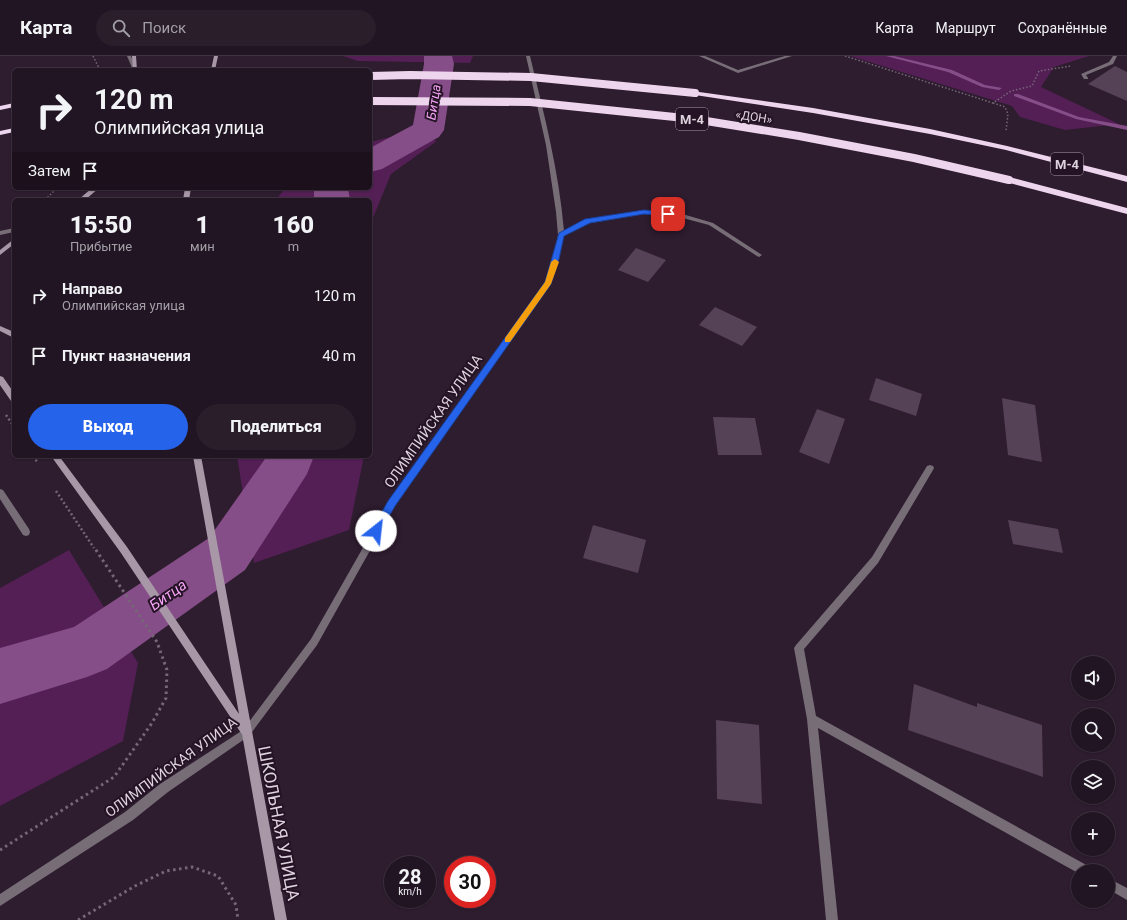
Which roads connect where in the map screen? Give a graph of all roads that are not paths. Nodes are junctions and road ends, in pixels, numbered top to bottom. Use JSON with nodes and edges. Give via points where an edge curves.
{"nodes":[{"id":1,"x":129,"y":56,"type":"edge"},
{"id":2,"x":134,"y":56,"type":"edge"},
{"id":3,"x":216,"y":56,"type":"edge"},
{"id":4,"x":528,"y":56,"type":"edge"},
{"id":5,"x":701,"y":56,"type":"edge"},
{"id":6,"x":790,"y":56,"type":"edge"},
{"id":7,"x":1115,"y":56,"type":"edge"},
{"id":8,"x":135,"y":68,"type":"edge"},
{"id":9,"x":135,"y":68,"type":"edge"},
{"id":10,"x":213,"y":68,"type":"edge"},
{"id":11,"x":372,"y":76,"type":"edge"},
{"id":12,"x":1086,"y":78,"type":"dead end"},
{"id":13,"x":372,"y":101,"type":"edge"},
{"id":14,"x":12,"y":105,"type":"edge"},
{"id":15,"x":0,"y":108,"type":"edge"},
{"id":16,"x":12,"y":130,"type":"edge"},
{"id":17,"x":0,"y":133,"type":"edge"},
{"id":18,"x":1127,"y":179,"type":"edge"},
{"id":19,"x":94,"y":190,"type":"edge"},
{"id":20,"x":84,"y":198,"type":"edge"},
{"id":21,"x":1127,"y":211,"type":"edge"},
{"id":22,"x":12,"y":230,"type":"edge"},
{"id":23,"x":0,"y":233,"type":"edge"},
{"id":24,"x":561,"y":235,"type":"junction"},
{"id":25,"x":12,"y":243,"type":"edge"},
{"id":26,"x":0,"y":254,"type":"edge"},
{"id":27,"x":759,"y":255,"type":"dead end"},
{"id":28,"x":0,"y":328,"type":"edge"},
{"id":29,"x":12,"y":334,"type":"edge"},
{"id":30,"x":0,"y":379,"type":"edge"},
{"id":31,"x":12,"y":396,"type":"edge"},
{"id":32,"x":57,"y":458,"type":"edge"},
{"id":33,"x":197,"y":458,"type":"edge"},
{"id":34,"x":930,"y":468,"type":"dead end"},
{"id":35,"x":0,"y":492,"type":"edge"},
{"id":36,"x":26,"y":532,"type":"dead end"},
{"id":37,"x":812,"y":719,"type":"junction"},
{"id":38,"x":246,"y":733,"type":"junction"},
{"id":39,"x":1073,"y":864,"type":"edge"},
{"id":40,"x":1115,"y":887,"type":"edge"},
{"id":41,"x":1127,"y":894,"type":"edge"},
{"id":42,"x":0,"y":900,"type":"edge"},
{"id":43,"x":281,"y":920,"type":"edge"},
{"id":44,"x":832,"y":920,"type":"edge"}],
"edges":[{"from":1,"to":8,"type":"street"},
{"from":2,"to":9,"type":"main road"},
{"from":3,"to":10,"type":"main road"},
{"from":4,"to":24,"type":"street","name":"ОЛИМПИЙСКАЯ УЛИЦА","via":[[547,141],[560,212]]},
{"from":5,"to":6,"type":"street","via":[[738,72]]},
{"from":7,"to":12,"type":"street","via":[[1111,63],[1083,74]]},
{"from":11,"to":18,"type":"highway","name":"«ДОН»","number":"М-4","bridge":true,"via":[[532,77],[695,92],[922,130],[1008,148]]},
{"from":13,"to":21,"type":"highway","name":"«ДОН»","number":"М-4","bridge":true,"via":[[530,102],[694,119],[914,158]]},
{"from":14,"to":15,"type":"highway"},
{"from":16,"to":17,"type":"highway"},
{"from":19,"to":20,"type":"main road"},
{"from":22,"to":23,"type":"street"},
{"from":24,"to":27,"type":"street","via":[[588,221],[644,212],[679,215],[711,224]]},
{"from":24,"to":38,"type":"street","name":"ОЛИМПИЙСКАЯ УЛИЦА","via":[[548,282],[392,504],[314,642]]},
{"from":25,"to":26,"type":"main road"},
{"from":28,"to":29,"type":"main road"},
{"from":30,"to":31,"type":"main road"},
{"from":32,"to":38,"type":"main road","via":[[124,550]]},
{"from":33,"to":38,"type":"main road","name":"ШКОЛЬНАЯ УЛИЦА"},
{"from":34,"to":37,"type":"street","via":[[875,560],[799,648]]},
{"from":35,"to":36,"type":"street"},
{"from":37,"to":39,"type":"street"},
{"from":37,"to":44,"type":"street"},
{"from":38,"to":42,"type":"street","name":"ОЛИМПИЙСКАЯ УЛИЦА","via":[[164,788],[129,816]]},
{"from":38,"to":43,"type":"main road","name":"ШКОЛЬНАЯ УЛИЦА"},
{"from":40,"to":41,"type":"street"}]}
